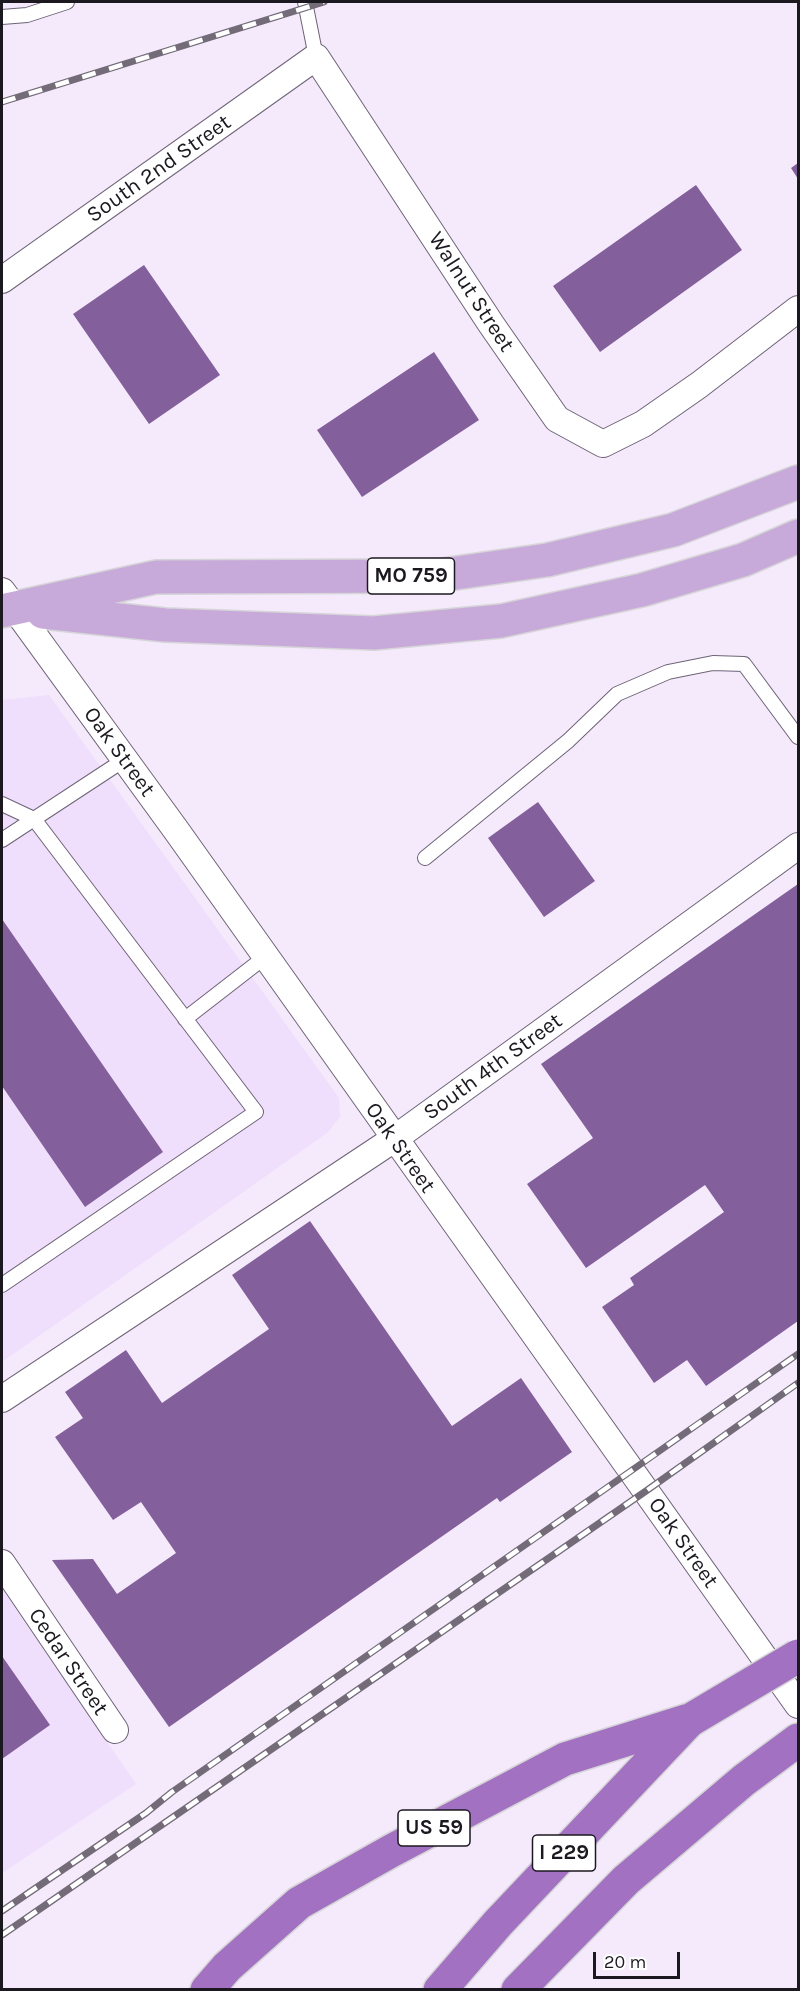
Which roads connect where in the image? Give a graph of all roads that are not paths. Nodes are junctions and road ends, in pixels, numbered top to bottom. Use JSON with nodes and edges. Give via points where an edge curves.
{"nodes":[{"id":1,"x":67,"y":2,"type":"edge"},
{"id":2,"x":305,"y":2,"type":"edge"},
{"id":3,"x":2,"y":17,"type":"edge"},
{"id":4,"x":316,"y":57,"type":"junction"},
{"id":5,"x":2,"y":280,"type":"edge"},
{"id":6,"x":798,"y":309,"type":"edge"},
{"id":7,"x":798,"y":482,"type":"edge"},
{"id":8,"x":798,"y":536,"type":"edge"},
{"id":9,"x":6,"y":603,"type":"edge"},
{"id":10,"x":798,"y":737,"type":"edge"},
{"id":11,"x":124,"y":760,"type":"junction"},
{"id":12,"x":2,"y":804,"type":"edge"},
{"id":13,"x":34,"y":819,"type":"junction"},
{"id":14,"x":2,"y":840,"type":"edge"},
{"id":15,"x":798,"y":846,"type":"edge"},
{"id":16,"x":425,"y":858,"type":"dead end"},
{"id":17,"x":266,"y":957,"type":"junction"},
{"id":18,"x":185,"y":1019,"type":"junction"},
{"id":19,"x":394,"y":1139,"type":"junction"},
{"id":20,"x":2,"y":1285,"type":"edge"},
{"id":21,"x":2,"y":1399,"type":"edge"},
{"id":22,"x":2,"y":1563,"type":"edge"},
{"id":23,"x":798,"y":1656,"type":"edge"},
{"id":24,"x":798,"y":1705,"type":"edge"},
{"id":25,"x":692,"y":1719,"type":"junction"},
{"id":26,"x":115,"y":1730,"type":"dead end"},
{"id":27,"x":798,"y":1740,"type":"edge"},
{"id":28,"x":207,"y":1989,"type":"edge"},
{"id":29,"x":440,"y":1989,"type":"edge"},
{"id":30,"x":518,"y":1989,"type":"edge"}],
"edges":[{"from":1,"to":3,"type":"lane","via":[[27,15]]},
{"from":2,"to":4,"type":"lane"},
{"from":4,"to":5,"type":"street","name":"South 2nd Street"},
{"from":4,"to":6,"type":"street","name":"Walnut Street","via":[[557,419],[603,444],[670,406]]},
{"from":7,"to":9,"type":"main road","number":"MO 759","via":[[674,530],[547,560],[435,576],[156,577]]},
{"from":8,"to":9,"type":"main road","number":"MO 759","via":[[743,560],[642,590],[501,621],[374,633],[165,625]]},
{"from":9,"to":11,"type":"street","name":"Oak Street"},
{"from":10,"to":16,"type":"lane","via":[[744,664],[713,663],[668,672],[617,694],[568,741]]},
{"from":11,"to":13,"type":"lane"},
{"from":11,"to":17,"type":"street","name":"Oak Street"},
{"from":12,"to":13,"type":"lane"},
{"from":13,"to":14,"type":"lane"},
{"from":13,"to":18,"type":"lane"},
{"from":15,"to":19,"type":"street","name":"South 4th Street"},
{"from":17,"to":18,"type":"lane"},
{"from":17,"to":19,"type":"street","name":"Oak Street"},
{"from":18,"to":20,"type":"lane","via":[[256,1112]]},
{"from":19,"to":21,"type":"street","name":"South 4th Street"},
{"from":19,"to":24,"type":"street","name":"Oak Street"},
{"from":22,"to":26,"type":"street","name":"Cedar Street"},
{"from":23,"to":25,"type":"highway","number":"I 229","bridge":true},
{"from":25,"to":28,"type":"highway","number":"US 59","via":[[565,1759],[392,1851],[299,1903]]},
{"from":25,"to":29,"type":"highway","number":"I 229"},
{"from":27,"to":30,"type":"highway","number":"I 229","via":[[744,1780],[626,1880]]}]}
